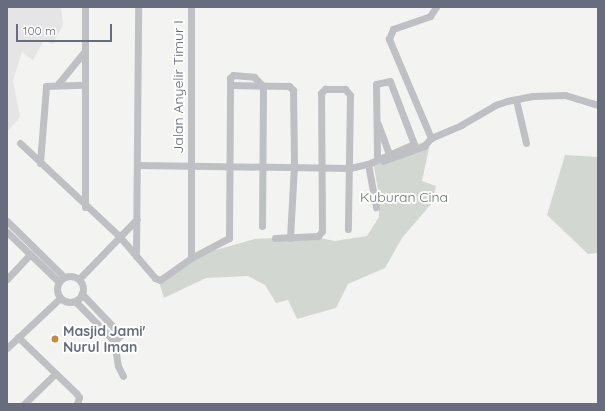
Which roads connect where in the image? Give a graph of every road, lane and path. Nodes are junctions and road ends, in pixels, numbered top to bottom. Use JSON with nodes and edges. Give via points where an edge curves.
{"nodes":[{"id":1,"x":85,"y":7,"type":"edge"},
{"id":2,"x":138,"y":7,"type":"edge"},
{"id":3,"x":191,"y":7,"type":"edge"},
{"id":4,"x":436,"y":7,"type":"edge"},
{"id":5,"x":84,"y":52,"type":"junction"},
{"id":6,"x":58,"y":84,"type":"junction"},
{"id":7,"x":83,"y":85,"type":"junction"},
{"id":8,"x":230,"y":85,"type":"junction"},
{"id":9,"x":263,"y":86,"type":"junction"},
{"id":10,"x":516,"y":100,"type":"junction"},
{"id":11,"x":598,"y":105,"type":"edge"},
{"id":12,"x":376,"y":119,"type":"junction"},
{"id":13,"x":431,"y":138,"type":"junction"},
{"id":14,"x":20,"y":143,"type":"dead end"},
{"id":15,"x":526,"y":143,"type":"dead end"},
{"id":16,"x":389,"y":154,"type":"junction"},
{"id":17,"x":372,"y":162,"type":"junction"},
{"id":18,"x":40,"y":163,"type":"junction"},
{"id":19,"x":138,"y":165,"type":"junction"},
{"id":20,"x":191,"y":166,"type":"junction"},
{"id":21,"x":230,"y":166,"type":"junction"},
{"id":22,"x":294,"y":166,"type":"junction"},
{"id":23,"x":261,"y":167,"type":"junction"},
{"id":24,"x":322,"y":167,"type":"junction"},
{"id":25,"x":350,"y":168,"type":"junction"},
{"id":26,"x":85,"y":207,"type":"junction"},
{"id":27,"x":376,"y":207,"type":"dead end"},
{"id":28,"x":137,"y":219,"type":"junction"},
{"id":29,"x":7,"y":221,"type":"edge"},
{"id":30,"x":262,"y":226,"type":"dead end"},
{"id":31,"x":348,"y":229,"type":"dead end"},
{"id":32,"x":7,"y":232,"type":"edge"},
{"id":33,"x":120,"y":237,"type":"junction"},
{"id":34,"x":275,"y":238,"type":"dead end"},
{"id":35,"x":290,"y":238,"type":"junction"},
{"id":36,"x":30,"y":254,"type":"junction"},
{"id":37,"x":136,"y":256,"type":"junction"},
{"id":38,"x":191,"y":258,"type":"junction"},
{"id":39,"x":79,"y":279,"type":"junction"},
{"id":40,"x":7,"y":280,"type":"edge"},
{"id":41,"x":61,"y":280,"type":"junction"},
{"id":42,"x":82,"y":294,"type":"junction"},
{"id":43,"x":60,"y":298,"type":"junction"},
{"id":44,"x":75,"y":301,"type":"junction"},
{"id":45,"x":18,"y":337,"type":"junction"},
{"id":46,"x":114,"y":341,"type":"junction"},
{"id":47,"x":7,"y":348,"type":"edge"},
{"id":48,"x":55,"y":374,"type":"junction"},
{"id":49,"x":123,"y":376,"type":"dead end"},
{"id":50,"x":77,"y":403,"type":"edge"},
{"id":51,"x":24,"y":404,"type":"edge"}],
"edges":[{"from":1,"to":5,"type":"street"},
{"from":2,"to":19,"type":"street"},
{"from":3,"to":20,"type":"street","name":"Jalan Anyelir Timur I"},
{"from":4,"to":13,"type":"street","via":[[430,16],[393,29],[389,39]]},
{"from":5,"to":6,"type":"street"},
{"from":5,"to":7,"type":"street"},
{"from":6,"to":7,"type":"street"},
{"from":6,"to":18,"type":"street","via":[[48,84],[44,90]]},
{"from":7,"to":26,"type":"street"},
{"from":8,"to":9,"type":"street"},
{"from":8,"to":9,"type":"street","via":[[231,76],[254,77]]},
{"from":8,"to":21,"type":"street"},
{"from":9,"to":22,"type":"street","via":[[289,86],[293,90]]},
{"from":9,"to":23,"type":"street"},
{"from":10,"to":11,"type":"street","via":[[565,95]]},
{"from":10,"to":13,"type":"street","via":[[495,105],[461,125]]},
{"from":10,"to":15,"type":"street"},
{"from":12,"to":16,"type":"street"},
{"from":12,"to":16,"type":"street","via":[[376,84],[390,81],[414,144]]},
{"from":12,"to":17,"type":"street"},
{"from":13,"to":17,"type":"street","via":[[424,146],[381,162]]},
{"from":14,"to":18,"type":"street"},
{"from":16,"to":17,"type":"street"},
{"from":17,"to":25,"type":"street"},
{"from":17,"to":27,"type":"street"},
{"from":18,"to":26,"type":"street"},
{"from":19,"to":20,"type":"street"},
{"from":19,"to":28,"type":"street"},
{"from":20,"to":21,"type":"street"},
{"from":20,"to":38,"type":"street","name":"Jalan Anyelir Timur I"},
{"from":21,"to":23,"type":"street"},
{"from":21,"to":38,"type":"street","via":[[228,238]]},
{"from":22,"to":23,"type":"street"},
{"from":22,"to":24,"type":"street"},
{"from":22,"to":35,"type":"street"},
{"from":23,"to":30,"type":"street"},
{"from":24,"to":25,"type":"street"},
{"from":24,"to":25,"type":"street","via":[[321,92],[325,89],[345,89],[349,92]]},
{"from":24,"to":35,"type":"street","via":[[321,234]]},
{"from":25,"to":31,"type":"street"},
{"from":26,"to":33,"type":"street"},
{"from":28,"to":33,"type":"street"},
{"from":28,"to":37,"type":"street"},
{"from":29,"to":41,"type":"street"},
{"from":32,"to":36,"type":"street"},
{"from":33,"to":37,"type":"street"},
{"from":33,"to":39,"type":"street"},
{"from":34,"to":35,"type":"street"},
{"from":36,"to":40,"type":"street"},
{"from":36,"to":41,"type":"street"},
{"from":37,"to":38,"type":"street","via":[[158,280]]},
{"from":39,"to":41,"type":"street","via":[[72,276]]},
{"from":39,"to":42,"type":"street","via":[[83,286]]},
{"from":41,"to":43,"type":"street","via":[[57,290]]},
{"from":42,"to":44,"type":"street"},
{"from":42,"to":46,"type":"street","via":[[121,332],[122,334]]},
{"from":43,"to":44,"type":"street"},
{"from":43,"to":45,"type":"street"},
{"from":44,"to":46,"type":"street"},
{"from":45,"to":47,"type":"street"},
{"from":45,"to":48,"type":"street"},
{"from":46,"to":49,"type":"street","via":[[117,362]]},
{"from":48,"to":50,"type":"street","via":[[78,395]]},
{"from":48,"to":51,"type":"street"}]}
